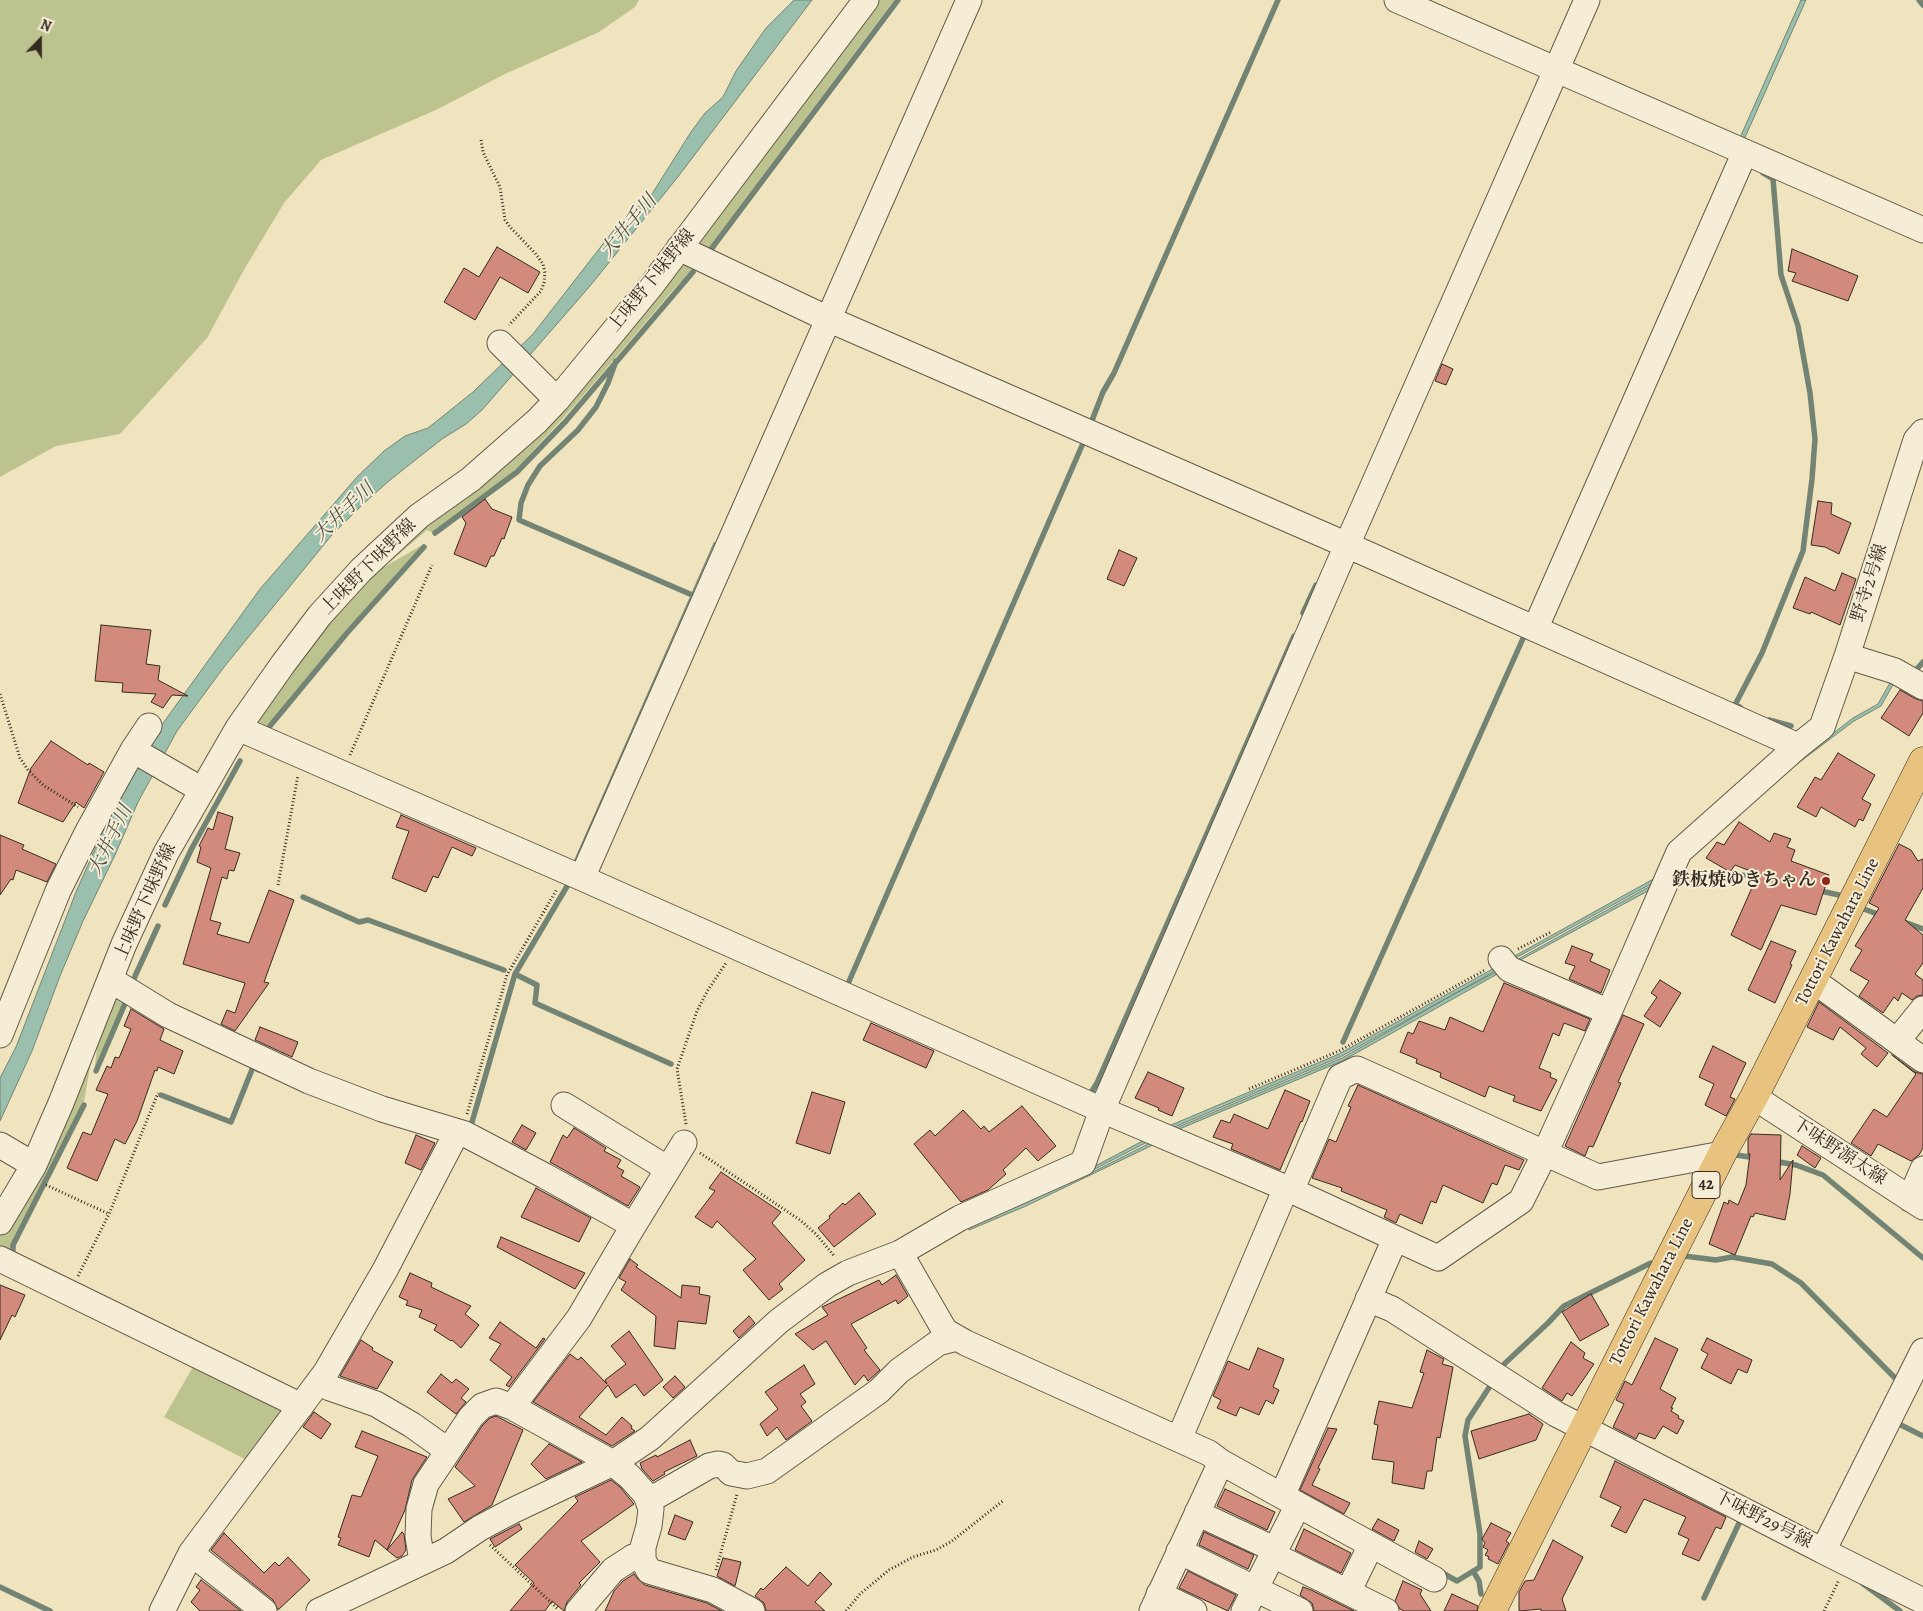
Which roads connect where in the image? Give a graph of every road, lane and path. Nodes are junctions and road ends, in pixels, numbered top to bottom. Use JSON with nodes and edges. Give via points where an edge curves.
{"nodes":[{"id":1,"x":866,"y":0,"type":"edge"},
{"id":2,"x":969,"y":0,"type":"edge"},
{"id":3,"x":1397,"y":0,"type":"edge"},
{"id":4,"x":1587,"y":0,"type":"edge"},
{"id":5,"x":1557,"y":70,"type":"junction"},
{"id":6,"x":481,"y":140,"type":"dead end"},
{"id":7,"x":1745,"y":152,"type":"junction"},
{"id":8,"x":1923,"y":230,"type":"edge"},
{"id":9,"x":679,"y":248,"type":"junction"},
{"id":10,"x":828,"y":319,"type":"junction"},
{"id":11,"x":500,"y":343,"type":"joint"},
{"id":12,"x":551,"y":394,"type":"junction"},
{"id":13,"x":1923,"y":432,"type":"edge"},
{"id":14,"x":1347,"y":545,"type":"junction"},
{"id":15,"x":432,"y":565,"type":"dead end"},
{"id":16,"x":1534,"y":629,"type":"junction"},
{"id":17,"x":1846,"y":656,"type":"junction"},
{"id":18,"x":1923,"y":687,"type":"edge"},
{"id":19,"x":0,"y":694,"type":"edge"},
{"id":20,"x":149,"y":726,"type":"dead end"},
{"id":21,"x":238,"y":728,"type":"junction"},
{"id":22,"x":1798,"y":746,"type":"junction"},
{"id":23,"x":136,"y":752,"type":"junction"},
{"id":24,"x":302,"y":756,"type":"junction"},
{"id":25,"x":1923,"y":761,"type":"edge"},
{"id":26,"x":342,"y":773,"type":"junction"},
{"id":27,"x":197,"y":786,"type":"junction"},
{"id":28,"x":96,"y":818,"type":"junction"},
{"id":29,"x":574,"y":874,"type":"junction"},
{"id":30,"x":278,"y":885,"type":"dead end"},
{"id":31,"x":1551,"y":932,"type":"dead end"},
{"id":32,"x":740,"y":949,"type":"junction"},
{"id":33,"x":1501,"y":959,"type":"junction"},
{"id":34,"x":111,"y":980,"type":"junction"},
{"id":35,"x":1814,"y":981,"type":"junction"},
{"id":36,"x":10,"y":984,"type":"edge"},
{"id":37,"x":1923,"y":1009,"type":"edge"},
{"id":38,"x":1609,"y":1012,"type":"junction"},
{"id":39,"x":0,"y":1035,"type":"edge"},
{"id":40,"x":1897,"y":1041,"type":"junction"},
{"id":41,"x":1923,"y":1060,"type":"edge"},
{"id":42,"x":1249,"y":1088,"type":"dead end"},
{"id":43,"x":158,"y":1093,"type":"dead end"},
{"id":44,"x":1754,"y":1098,"type":"junction"},
{"id":45,"x":564,"y":1105,"type":"dead end"},
{"id":46,"x":1102,"y":1110,"type":"junction"},
{"id":47,"x":457,"y":1132,"type":"junction"},
{"id":48,"x":684,"y":1143,"type":"junction"},
{"id":49,"x":0,"y":1145,"type":"edge"},
{"id":50,"x":1545,"y":1153,"type":"junction"},
{"id":51,"x":1722,"y":1154,"type":"junction"},
{"id":52,"x":668,"y":1169,"type":"junction"},
{"id":53,"x":1923,"y":1169,"type":"edge"},
{"id":54,"x":36,"y":1170,"type":"junction"},
{"id":55,"x":1288,"y":1189,"type":"junction"},
{"id":56,"x":1917,"y":1203,"type":"edge"},
{"id":57,"x":109,"y":1214,"type":"junction"},
{"id":58,"x":0,"y":1222,"type":"edge"},
{"id":59,"x":632,"y":1228,"type":"junction"},
{"id":60,"x":1395,"y":1239,"type":"junction"},
{"id":61,"x":900,"y":1253,"type":"junction"},
{"id":62,"x":0,"y":1260,"type":"edge"},
{"id":63,"x":844,"y":1276,"type":"junction"},
{"id":64,"x":79,"y":1299,"type":"junction"},
{"id":65,"x":1368,"y":1299,"type":"junction"},
{"id":66,"x":957,"y":1338,"type":"junction"},
{"id":67,"x":1923,"y":1352,"type":"edge"},
{"id":68,"x":319,"y":1382,"type":"junction"},
{"id":69,"x":301,"y":1406,"type":"junction"},
{"id":70,"x":512,"y":1407,"type":"junction"},
{"id":71,"x":1584,"y":1428,"type":"junction"},
{"id":72,"x":1179,"y":1439,"type":"junction"},
{"id":73,"x":447,"y":1450,"type":"junction"},
{"id":74,"x":1221,"y":1462,"type":"junction"},
{"id":75,"x":613,"y":1463,"type":"junction"},
{"id":76,"x":739,"y":1488,"type":"dead end"},
{"id":77,"x":1004,"y":1500,"type":"dead end"},
{"id":78,"x":648,"y":1501,"type":"junction"},
{"id":79,"x":1290,"y":1501,"type":"junction"},
{"id":80,"x":1197,"y":1513,"type":"junction"},
{"id":81,"x":480,"y":1528,"type":"junction"},
{"id":82,"x":1370,"y":1544,"type":"junction"},
{"id":83,"x":1824,"y":1550,"type":"junction"},
{"id":84,"x":1179,"y":1551,"type":"junction"},
{"id":85,"x":191,"y":1553,"type":"junction"},
{"id":86,"x":1274,"y":1553,"type":"junction"},
{"id":87,"x":643,"y":1554,"type":"junction"},
{"id":88,"x":422,"y":1562,"type":"junction"},
{"id":89,"x":1847,"y":1563,"type":"junction"},
{"id":90,"x":1434,"y":1579,"type":"dead end"},
{"id":91,"x":1256,"y":1588,"type":"junction"},
{"id":92,"x":1348,"y":1592,"type":"junction"},
{"id":93,"x":722,"y":1600,"type":"edge"},
{"id":94,"x":1923,"y":1601,"type":"edge"},
{"id":95,"x":1156,"y":1603,"type":"edge"},
{"id":96,"x":162,"y":1611,"type":"edge"},
{"id":97,"x":264,"y":1611,"type":"edge"},
{"id":98,"x":319,"y":1611,"type":"edge"},
{"id":99,"x":561,"y":1611,"type":"edge"},
{"id":100,"x":578,"y":1611,"type":"edge"},
{"id":101,"x":752,"y":1611,"type":"edge"},
{"id":102,"x":846,"y":1611,"type":"edge"},
{"id":103,"x":1194,"y":1611,"type":"edge"},
{"id":104,"x":1244,"y":1611,"type":"edge"},
{"id":105,"x":1300,"y":1611,"type":"edge"},
{"id":106,"x":1386,"y":1611,"type":"edge"},
{"id":107,"x":1492,"y":1611,"type":"edge"},
{"id":108,"x":1824,"y":1611,"type":"edge"}],
"edges":[{"from":1,"to":9,"type":"street","name":"上味野下味野線"},
{"from":2,"to":10,"type":"street"},
{"from":3,"to":5,"type":"street"},
{"from":4,"to":5,"type":"street"},
{"from":5,"to":7,"type":"street"},
{"from":5,"to":14,"type":"street"},
{"from":6,"to":11,"type":"path","via":[[483,152],[500,188],[505,220],[535,253],[545,273],[541,291],[495,337]]},
{"from":7,"to":8,"type":"street"},
{"from":7,"to":16,"type":"street"},
{"from":9,"to":10,"type":"street"},
{"from":9,"to":12,"type":"street","name":"上味野下味野線","via":[[651,286]]},
{"from":10,"to":14,"type":"street"},
{"from":10,"to":29,"type":"street"},
{"from":11,"to":12,"type":"street"},
{"from":12,"to":21,"type":"street","name":"上味野下味野線","via":[[537,421],[471,479],[419,516],[361,570],[320,615]]},
{"from":13,"to":17,"type":"street","name":"野寺2号線","via":[[1916,440]]},
{"from":14,"to":16,"type":"street"},
{"from":14,"to":46,"type":"street"},
{"from":15,"to":26,"type":"path"},
{"from":16,"to":22,"type":"street"},
{"from":17,"to":18,"type":"street","via":[[1895,671]]},
{"from":17,"to":22,"type":"street","name":"野寺2号線","via":[[1822,727]]},
{"from":19,"to":28,"type":"path","via":[[20,758],[28,770],[43,785]]},
{"from":20,"to":23,"type":"street"},
{"from":21,"to":24,"type":"street"},
{"from":21,"to":27,"type":"street","name":"上味野下味野線"},
{"from":22,"to":38,"type":"street","name":"野寺2号線","via":[[1679,852]]},
{"from":23,"to":27,"type":"street"},
{"from":23,"to":28,"type":"street"},
{"from":24,"to":26,"type":"street"},
{"from":24,"to":30,"type":"path"},
{"from":25,"to":35,"type":"main road","name":"Tottori Kawahara Line","number":"42"},
{"from":26,"to":29,"type":"street"},
{"from":27,"to":34,"type":"street","name":"上味野下味野線","via":[[124,944]]},
{"from":28,"to":36,"type":"street"},
{"from":29,"to":32,"type":"street"},
{"from":29,"to":47,"type":"path","via":[[561,882],[507,975],[466,1115]]},
{"from":31,"to":33,"type":"path"},
{"from":32,"to":46,"type":"street"},
{"from":32,"to":48,"type":"path","via":[[717,975],[704,997],[687,1035],[677,1069],[686,1120]]},
{"from":33,"to":38,"type":"street","via":[[1509,969]]},
{"from":33,"to":42,"type":"path","via":[[1339,1052]]},
{"from":34,"to":47,"type":"street","via":[[168,1015],[310,1081],[382,1109]]},
{"from":34,"to":54,"type":"street","name":"上味野下味野線"},
{"from":35,"to":40,"type":"street"},
{"from":35,"to":44,"type":"main road","name":"Tottori Kawahara Line","number":"42"},
{"from":36,"to":39,"type":"street"},
{"from":37,"to":40,"type":"street"},
{"from":38,"to":50,"type":"street","name":"野寺2号線"},
{"from":40,"to":41,"type":"street"},
{"from":43,"to":57,"type":"path"},
{"from":44,"to":51,"type":"main road","name":"Tottori Kawahara Line","number":"42"},
{"from":44,"to":56,"type":"street","name":"下味野源太線"},
{"from":45,"to":52,"type":"street"},
{"from":46,"to":55,"type":"street"},
{"from":46,"to":61,"type":"street","via":[[1083,1162],[960,1218]]},
{"from":47,"to":59,"type":"street","via":[[545,1176],[622,1219]]},
{"from":47,"to":68,"type":"street","via":[[385,1270]]},
{"from":48,"to":52,"type":"street"},
{"from":48,"to":63,"type":"path","via":[[800,1220],[834,1254]]},
{"from":49,"to":54,"type":"street"},
{"from":50,"to":51,"type":"street","via":[[1598,1177]]},
{"from":50,"to":55,"type":"street","via":[[1357,1069],[1340,1077]]},
{"from":50,"to":60,"type":"street","name":"野寺2号線","via":[[1521,1201],[1438,1258]]},
{"from":51,"to":71,"type":"main road","name":"Tottori Kawahara Line","number":"42"},
{"from":52,"to":59,"type":"street"},
{"from":53,"to":56,"type":"street"},
{"from":54,"to":57,"type":"path"},
{"from":54,"to":58,"type":"street","name":"上味野下味野線"},
{"from":55,"to":60,"type":"street"},
{"from":55,"to":72,"type":"street"},
{"from":57,"to":64,"type":"path","via":[[75,1282]]},
{"from":59,"to":70,"type":"street","via":[[579,1318]]},
{"from":60,"to":65,"type":"street"},
{"from":61,"to":63,"type":"street"},
{"from":61,"to":66,"type":"street","via":[[945,1331]]},
{"from":62,"to":64,"type":"street"},
{"from":63,"to":75,"type":"street","via":[[791,1311],[650,1438]]},
{"from":64,"to":69,"type":"street"},
{"from":65,"to":71,"type":"street","name":"下味野29号線","via":[[1392,1309],[1556,1414]]},
{"from":65,"to":79,"type":"street"},
{"from":66,"to":72,"type":"street"},
{"from":66,"to":78,"type":"street","via":[[938,1343],[899,1371],[879,1391],[767,1471],[747,1476],[732,1473],[723,1465],[709,1466]]},
{"from":67,"to":83,"type":"street","name":"下味野29号線"},
{"from":68,"to":69,"type":"street"},
{"from":68,"to":73,"type":"street","via":[[376,1404]]},
{"from":69,"to":85,"type":"street"},
{"from":70,"to":73,"type":"street","via":[[496,1401],[482,1406]]},
{"from":70,"to":75,"type":"street"},
{"from":71,"to":83,"type":"street","name":"下味野29号線"},
{"from":71,"to":107,"type":"main road","name":"Tottori Kawahara Line","number":"42"},
{"from":72,"to":74,"type":"street"},
{"from":73,"to":88,"type":"street","via":[[422,1494],[418,1536]]},
{"from":74,"to":79,"type":"street"},
{"from":74,"to":80,"type":"street"},
{"from":75,"to":78,"type":"street","via":[[646,1494]]},
{"from":75,"to":81,"type":"street"},
{"from":76,"to":93,"type":"path"},
{"from":77,"to":102,"type":"path","via":[[952,1541],[889,1570],[860,1594]]},
{"from":78,"to":87,"type":"street","via":[[651,1508]]},
{"from":79,"to":82,"type":"street"},
{"from":79,"to":86,"type":"street"},
{"from":80,"to":84,"type":"street"},
{"from":80,"to":86,"type":"street"},
{"from":81,"to":88,"type":"street"},
{"from":81,"to":99,"type":"path","via":[[487,1542]]},
{"from":82,"to":90,"type":"street"},
{"from":82,"to":92,"type":"street"},
{"from":83,"to":89,"type":"street"},
{"from":84,"to":91,"type":"street"},
{"from":84,"to":95,"type":"street"},
{"from":85,"to":96,"type":"street"},
{"from":85,"to":97,"type":"street"},
{"from":86,"to":91,"type":"street"},
{"from":86,"to":92,"type":"street"},
{"from":87,"to":93,"type":"street","via":[[649,1571]]},
{"from":87,"to":100,"type":"street","via":[[614,1570]]},
{"from":88,"to":98,"type":"street"},
{"from":89,"to":94,"type":"street"},
{"from":89,"to":108,"type":"path"},
{"from":91,"to":104,"type":"street"},
{"from":91,"to":105,"type":"street"},
{"from":92,"to":106,"type":"street"},
{"from":93,"to":101,"type":"street"},
{"from":95,"to":103,"type":"street"}]}
